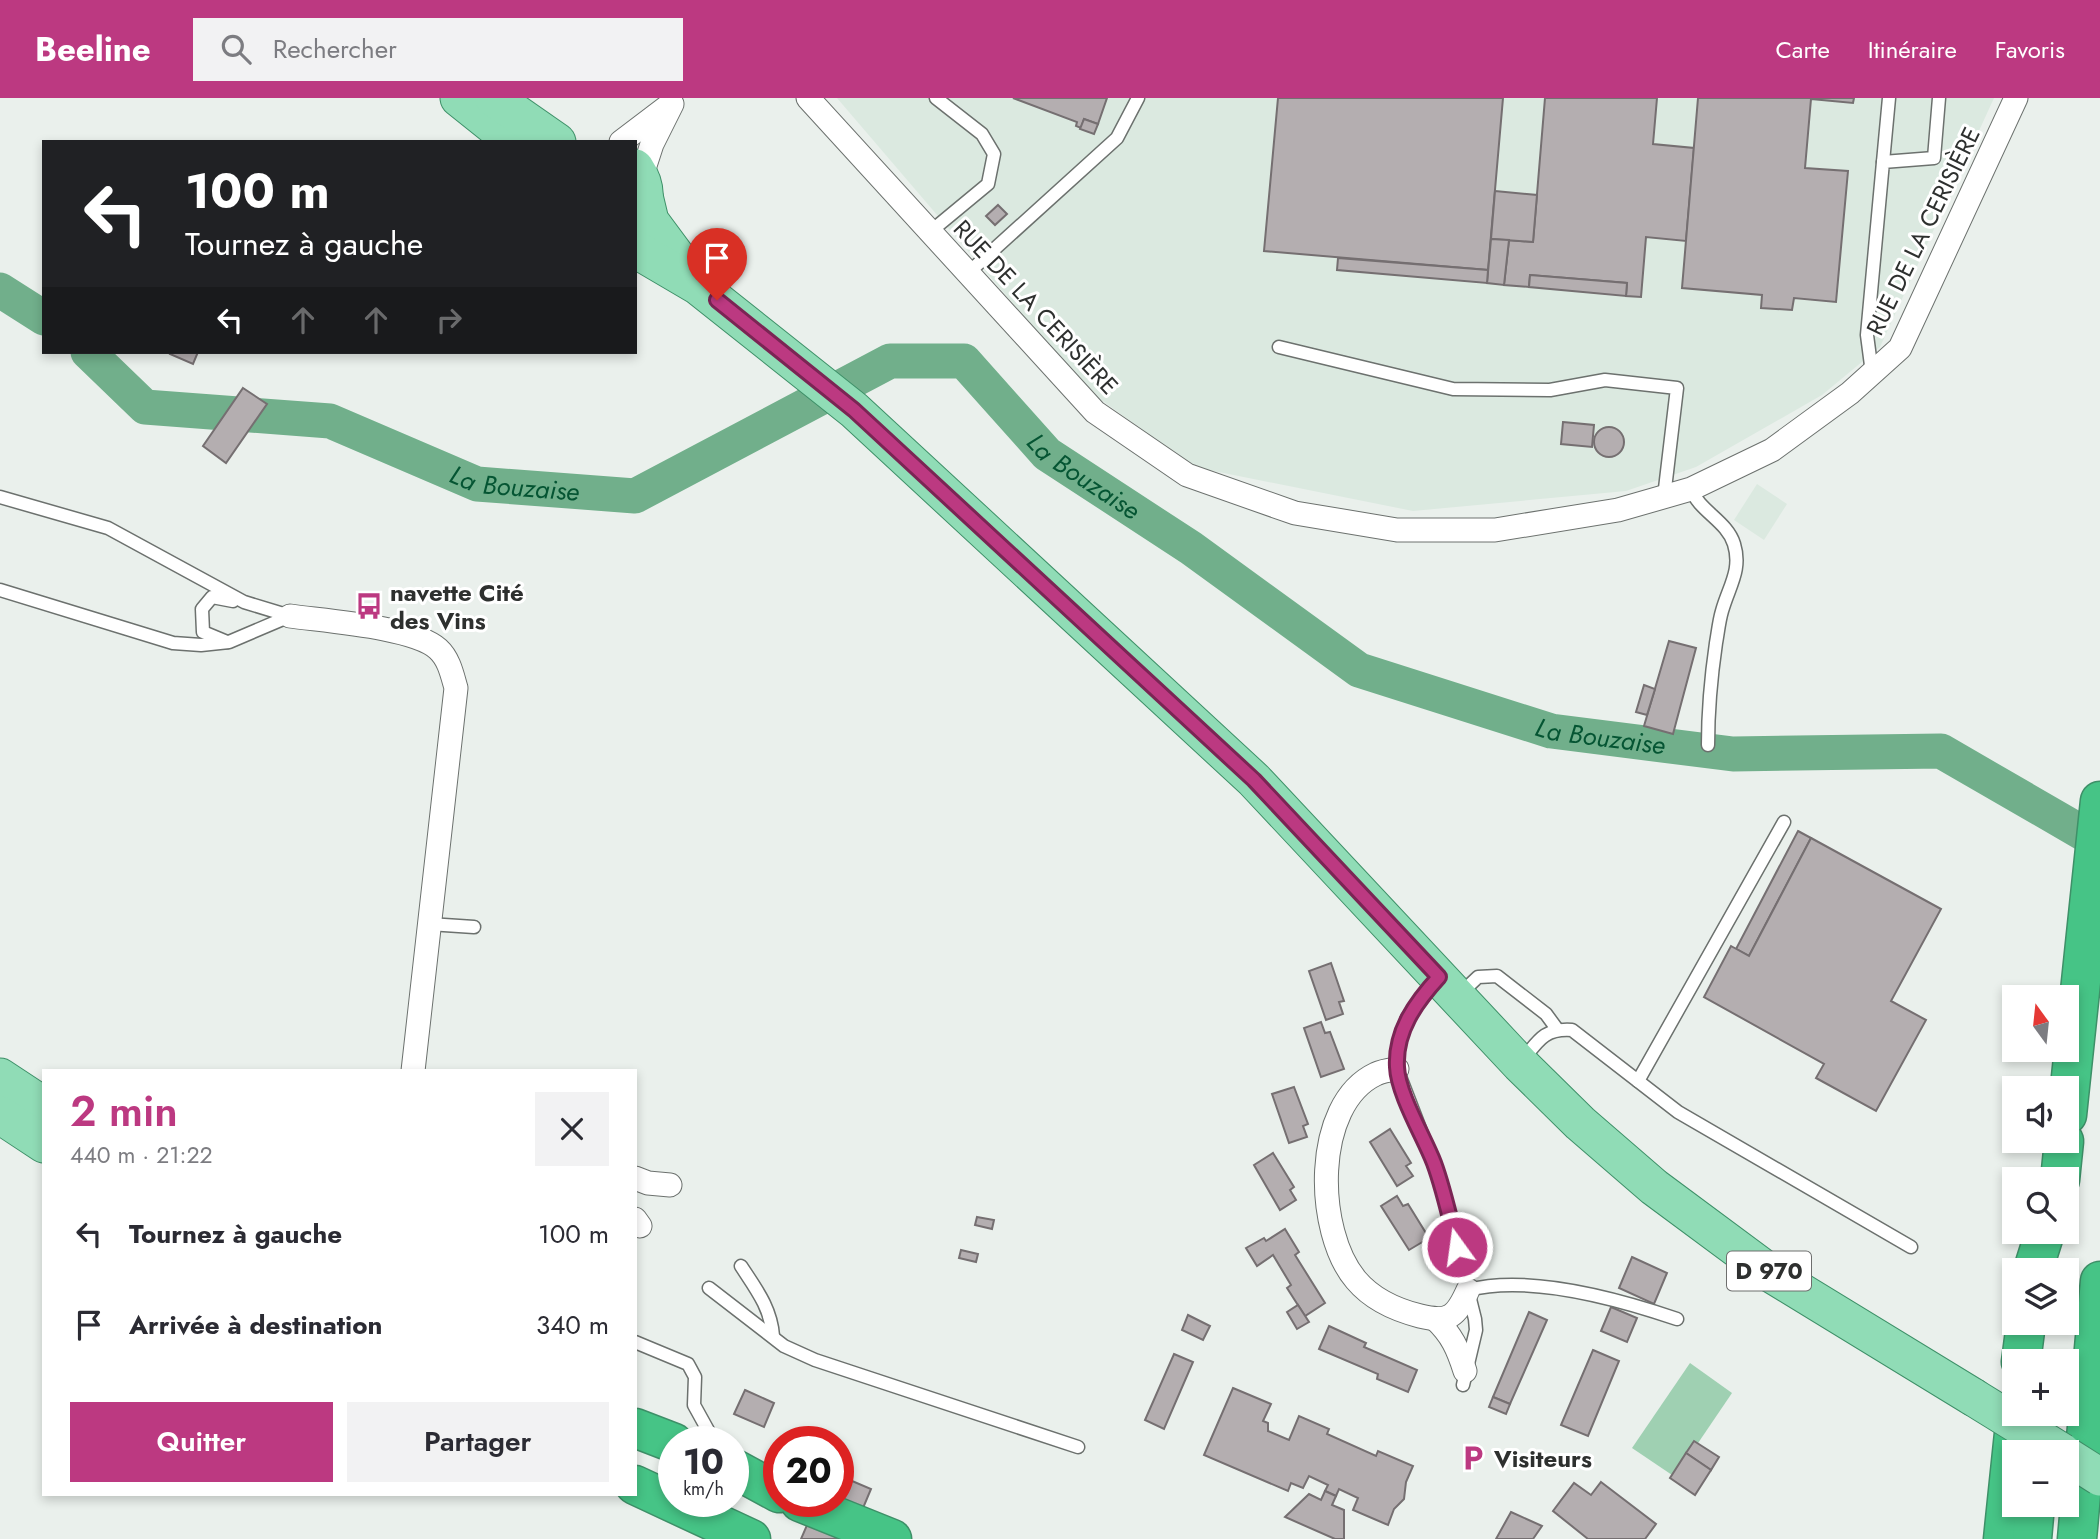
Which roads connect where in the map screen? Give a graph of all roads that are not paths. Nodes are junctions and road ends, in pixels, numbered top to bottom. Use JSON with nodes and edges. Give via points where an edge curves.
{"nodes":[{"id":1,"x":459,"y":98,"type":"edge"},
{"id":2,"x":494,"y":98,"type":"edge"},
{"id":3,"x":808,"y":98,"type":"edge"},
{"id":4,"x":936,"y":98,"type":"edge"},
{"id":5,"x":1138,"y":98,"type":"edge"},
{"id":6,"x":1889,"y":98,"type":"edge"},
{"id":7,"x":1939,"y":98,"type":"edge"},
{"id":8,"x":2016,"y":98,"type":"edge"},
{"id":9,"x":674,"y":101,"type":"edge"},
{"id":10,"x":507,"y":140,"type":"edge"},
{"id":11,"x":554,"y":140,"type":"edge"},
{"id":12,"x":624,"y":140,"type":"edge"},
{"id":13,"x":1883,"y":162,"type":"junction"},
{"id":14,"x":639,"y":193,"type":"edge"},
{"id":15,"x":930,"y":232,"type":"junction"},
{"id":16,"x":637,"y":250,"type":"edge"},
{"id":17,"x":968,"y":273,"type":"junction"},
{"id":18,"x":698,"y":286,"type":"junction"},
{"id":19,"x":1279,"y":347,"type":"dead end"},
{"id":20,"x":1872,"y":373,"type":"junction"},
{"id":21,"x":1691,"y":489,"type":"junction"},
{"id":22,"x":0,"y":497,"type":"edge"},
{"id":23,"x":1664,"y":497,"type":"junction"},
{"id":24,"x":0,"y":590,"type":"edge"},
{"id":25,"x":244,"y":603,"type":"junction"},
{"id":26,"x":290,"y":616,"type":"junction"},
{"id":27,"x":229,"y":642,"type":"junction"},
{"id":28,"x":1708,"y":745,"type":"dead end"},
{"id":29,"x":2100,"y":801,"type":"edge"},
{"id":30,"x":2099,"y":808,"type":"edge"},
{"id":31,"x":1784,"y":822,"type":"dead end"},
{"id":32,"x":429,"y":924,"type":"junction"},
{"id":33,"x":474,"y":927,"type":"dead end"},
{"id":34,"x":1449,"y":986,"type":"junction"},
{"id":35,"x":1557,"y":1029,"type":"junction"},
{"id":36,"x":1520,"y":1064,"type":"junction"},
{"id":37,"x":413,"y":1069,"type":"edge"},
{"id":38,"x":1397,"y":1069,"type":"junction"},
{"id":39,"x":2071,"y":1076,"type":"edge"},
{"id":40,"x":0,"y":1077,"type":"edge"},
{"id":41,"x":1639,"y":1082,"type":"junction"},
{"id":42,"x":42,"y":1105,"type":"edge"},
{"id":43,"x":0,"y":1115,"type":"edge"},
{"id":44,"x":42,"y":1143,"type":"edge"},
{"id":45,"x":637,"y":1179,"type":"edge"},
{"id":46,"x":670,"y":1185,"type":"dead end"},
{"id":47,"x":1911,"y":1247,"type":"dead end"},
{"id":48,"x":741,"y":1266,"type":"dead end"},
{"id":49,"x":2100,"y":1281,"type":"edge"},
{"id":50,"x":709,"y":1288,"type":"dead end"},
{"id":51,"x":1468,"y":1290,"type":"junction"},
{"id":52,"x":1435,"y":1319,"type":"junction"},
{"id":53,"x":1677,"y":1319,"type":"dead end"},
{"id":54,"x":773,"y":1336,"type":"junction"},
{"id":55,"x":637,"y":1343,"type":"edge"},
{"id":56,"x":1464,"y":1378,"type":"joint"},
{"id":57,"x":706,"y":1426,"type":"edge"},
{"id":58,"x":2015,"y":1426,"type":"edge"},
{"id":59,"x":637,"y":1429,"type":"edge"},
{"id":60,"x":658,"y":1437,"type":"edge"},
{"id":61,"x":2043,"y":1440,"type":"edge"},
{"id":62,"x":1078,"y":1447,"type":"dead end"},
{"id":63,"x":2079,"y":1463,"type":"edge"},
{"id":64,"x":2100,"y":1476,"type":"edge"},
{"id":65,"x":637,"y":1486,"type":"edge"},
{"id":66,"x":637,"y":1496,"type":"edge"},
{"id":67,"x":837,"y":1517,"type":"edge"},
{"id":68,"x":2034,"y":1517,"type":"edge"},
{"id":69,"x":689,"y":1539,"type":"edge"},
{"id":70,"x":751,"y":1539,"type":"edge"},
{"id":71,"x":892,"y":1539,"type":"edge"},
{"id":72,"x":2003,"y":1539,"type":"edge"},
{"id":73,"x":2032,"y":1539,"type":"edge"},
{"id":74,"x":2077,"y":1539,"type":"edge"}],
"edges":[{"from":1,"to":10,"type":"main road"},
{"from":2,"to":11,"type":"main road"},
{"from":3,"to":15,"type":"street","name":"RUE DE LA CERISIÈRE"},
{"from":4,"to":15,"type":"lane","via":[[982,134],[994,154],[988,184]]},
{"from":5,"to":17,"type":"lane","via":[[1116,138]]},
{"from":6,"to":13,"type":"lane"},
{"from":7,"to":13,"type":"lane","via":[[1934,158]]},
{"from":8,"to":20,"type":"street","name":"RUE DE LA CERISIÈRE","via":[[1900,348]]},
{"from":9,"to":12,"type":"street"},
{"from":9,"to":14,"type":"street","via":[[652,144]]},
{"from":13,"to":20,"type":"lane","via":[[1867,335]]},
{"from":14,"to":18,"type":"main road","number":"D 970","via":[[650,221]]},
{"from":15,"to":17,"type":"street","name":"RUE DE LA CERISIÈRE"},
{"from":16,"to":18,"type":"main road","number":"D 970"},
{"from":17,"to":23,"type":"street","name":"RUE DE LA CERISIÈRE","via":[[1095,412],[1187,475],[1295,513],[1397,530],[1494,530],[1618,510]]},
{"from":18,"to":34,"type":"main road","number":"D 970","via":[[854,410],[1254,780]]},
{"from":19,"to":23,"type":"lane","via":[[1453,388],[1550,390],[1605,380],[1677,388]]},
{"from":20,"to":21,"type":"street","name":"RUE DE LA CERISIÈRE","via":[[1772,450]]},
{"from":21,"to":23,"type":"street","name":"RUE DE LA CERISIÈRE"},
{"from":21,"to":28,"type":"lane","via":[[1732,540],[1737,556],[1737,573],[1722,611],[1709,693]]},
{"from":22,"to":25,"type":"lane","via":[[108,528]]},
{"from":24,"to":27,"type":"lane","via":[[173,643]]},
{"from":25,"to":26,"type":"lane"},
{"from":25,"to":27,"type":"lane","via":[[212,597],[202,609],[203,632]]},
{"from":26,"to":27,"type":"lane"},
{"from":26,"to":32,"type":"street","via":[[412,634],[438,648],[449,663],[456,688]]},
{"from":29,"to":30,"type":"highway"},
{"from":30,"to":39,"type":"highway"},
{"from":31,"to":41,"type":"lane"},
{"from":32,"to":33,"type":"lane"},
{"from":32,"to":37,"type":"street"},
{"from":34,"to":35,"type":"lane","via":[[1497,975],[1546,1014]]},
{"from":34,"to":36,"type":"main road","number":"D 970"},
{"from":34,"to":38,"type":"lane","via":[[1426,991],[1407,1018]]},
{"from":35,"to":36,"type":"lane","via":[[1542,1037]]},
{"from":35,"to":41,"type":"lane","via":[[1572,1030]]},
{"from":36,"to":61,"type":"main road","number":"D 970","bridge":true,"via":[[1654,1187],[1770,1273]]},
{"from":38,"to":51,"type":"lane","via":[[1441,1183]]},
{"from":38,"to":52,"type":"street","via":[[1377,1073],[1365,1082],[1339,1114],[1326,1175],[1327,1201],[1334,1236],[1356,1280],[1400,1311]]},
{"from":40,"to":42,"type":"main road"},
{"from":41,"to":47,"type":"lane","via":[[1678,1112]]},
{"from":43,"to":44,"type":"main road"},
{"from":45,"to":46,"type":"street"},
{"from":48,"to":54,"type":"lane","via":[[767,1305]]},
{"from":49,"to":74,"type":"highway"},
{"from":50,"to":54,"type":"lane"},
{"from":51,"to":52,"type":"street","via":[[1455,1314]]},
{"from":51,"to":53,"type":"lane","via":[[1506,1284],[1578,1293]]},
{"from":51,"to":56,"type":"lane","via":[[1476,1331]]},
{"from":52,"to":56,"type":"street","via":[[1456,1343]]},
{"from":54,"to":62,"type":"lane","via":[[815,1360]]},
{"from":55,"to":57,"type":"lane","via":[[688,1364],[695,1377],[694,1405]]},
{"from":58,"to":72,"type":"highway"},
{"from":59,"to":60,"type":"highway"},
{"from":63,"to":64,"type":"main road","bridge":true},
{"from":65,"to":70,"type":"highway"},
{"from":66,"to":69,"type":"highway"},
{"from":67,"to":71,"type":"highway"},
{"from":68,"to":73,"type":"highway"}]}
